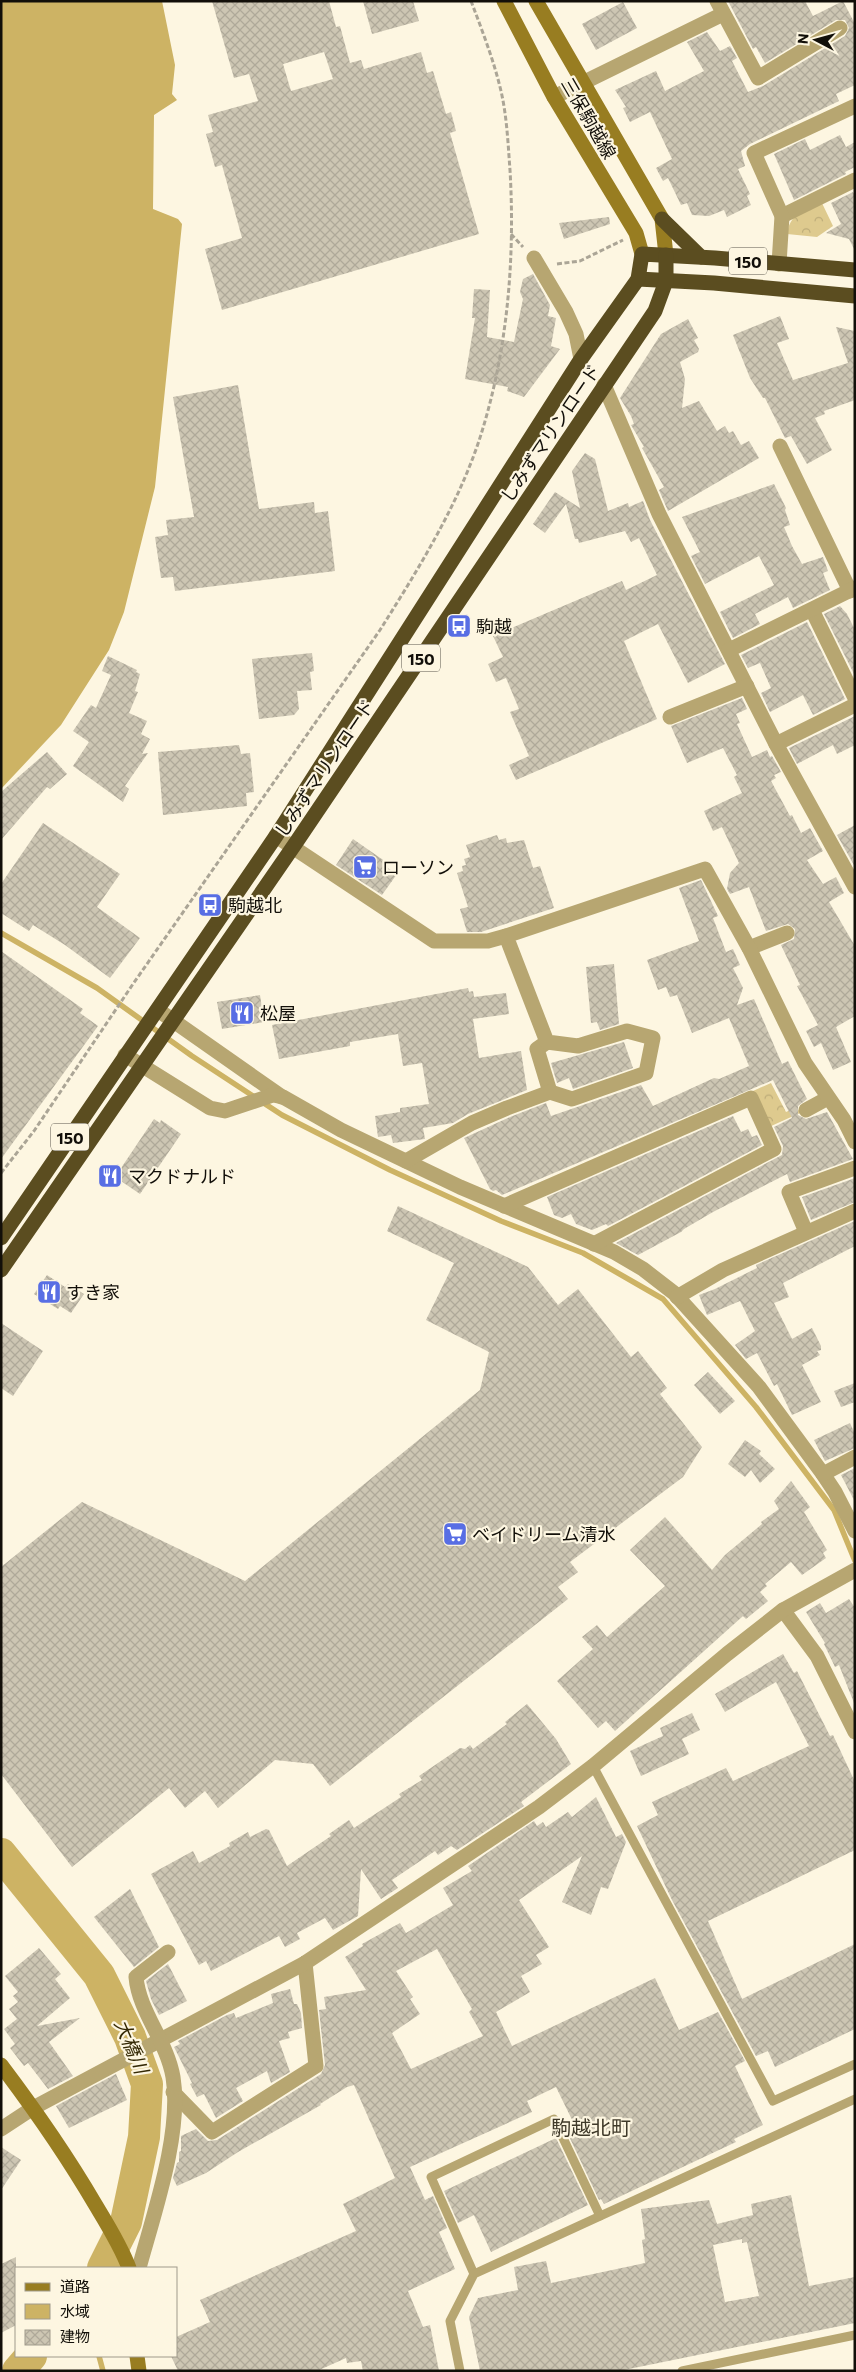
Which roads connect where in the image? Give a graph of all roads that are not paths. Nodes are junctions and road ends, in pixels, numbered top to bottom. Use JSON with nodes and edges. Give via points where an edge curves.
{"nodes":[{"id":1,"x":504,"y":1,"type":"edge"},
{"id":2,"x":536,"y":1,"type":"edge"},
{"id":3,"x":720,"y":8,"type":"edge"},
{"id":4,"x":840,"y":28,"type":"dead end"},
{"id":5,"x":582,"y":83,"type":"junction"},
{"id":6,"x":554,"y":97,"type":"junction"},
{"id":7,"x":855,"y":106,"type":"edge"},
{"id":8,"x":855,"y":180,"type":"edge"},
{"id":9,"x":782,"y":216,"type":"junction"},
{"id":10,"x":662,"y":219,"type":"junction"},
{"id":11,"x":642,"y":254,"type":"junction"},
{"id":12,"x":666,"y":255,"type":"junction"},
{"id":13,"x":701,"y":257,"type":"junction"},
{"id":14,"x":534,"y":258,"type":"road end"},
{"id":15,"x":779,"y":264,"type":"junction"},
{"id":16,"x":855,"y":270,"type":"edge"},
{"id":17,"x":638,"y":279,"type":"junction"},
{"id":18,"x":666,"y":281,"type":"junction"},
{"id":19,"x":855,"y":296,"type":"edge"},
{"id":20,"x":581,"y":359,"type":"junction"},
{"id":21,"x":604,"y":385,"type":"junction"},
{"id":22,"x":780,"y":446,"type":"dead end"},
{"id":23,"x":852,"y":589,"type":"edge"},
{"id":24,"x":812,"y":610,"type":"junction"},
{"id":25,"x":729,"y":650,"type":"junction"},
{"id":26,"x":747,"y":686,"type":"junction"},
{"id":27,"x":855,"y":698,"type":"edge"},
{"id":28,"x":855,"y":705,"type":"edge"},
{"id":29,"x":670,"y":717,"type":"dead end"},
{"id":30,"x":776,"y":744,"type":"junction"},
{"id":31,"x":276,"y":836,"type":"junction"},
{"id":32,"x":293,"y":847,"type":"junction"},
{"id":33,"x":855,"y":887,"type":"edge"},
{"id":34,"x":787,"y":933,"type":"dead end"},
{"id":35,"x":506,"y":936,"type":"junction"},
{"id":36,"x":749,"y":948,"type":"junction"},
{"id":37,"x":154,"y":1014,"type":"junction"},
{"id":38,"x":171,"y":1026,"type":"junction"},
{"id":39,"x":548,"y":1042,"type":"junction"},
{"id":40,"x":126,"y":1055,"type":"junction"},
{"id":41,"x":142,"y":1066,"type":"junction"},
{"id":42,"x":550,"y":1092,"type":"junction"},
{"id":43,"x":278,"y":1096,"type":"junction"},
{"id":44,"x":828,"y":1098,"type":"junction"},
{"id":45,"x":806,"y":1110,"type":"dead end"},
{"id":46,"x":855,"y":1142,"type":"edge"},
{"id":47,"x":406,"y":1162,"type":"junction"},
{"id":48,"x":855,"y":1168,"type":"edge"},
{"id":49,"x":504,"y":1206,"type":"junction"},
{"id":50,"x":855,"y":1211,"type":"edge"},
{"id":51,"x":806,"y":1232,"type":"junction"},
{"id":52,"x":1,"y":1238,"type":"edge"},
{"id":53,"x":594,"y":1244,"type":"junction"},
{"id":54,"x":1,"y":1270,"type":"edge"},
{"id":55,"x":677,"y":1297,"type":"junction"},
{"id":56,"x":855,"y":1457,"type":"edge"},
{"id":57,"x":823,"y":1474,"type":"junction"},
{"id":58,"x":855,"y":1532,"type":"edge"},
{"id":59,"x":851,"y":1572,"type":"edge"},
{"id":60,"x":783,"y":1610,"type":"junction"},
{"id":61,"x":855,"y":1732,"type":"edge"},
{"id":62,"x":593,"y":1766,"type":"junction"},
{"id":63,"x":168,"y":1952,"type":"dead end"},
{"id":64,"x":304,"y":1964,"type":"junction"},
{"id":65,"x":158,"y":2042,"type":"junction"},
{"id":66,"x":855,"y":2064,"type":"edge"},
{"id":67,"x":1,"y":2066,"type":"edge"},
{"id":68,"x":173,"y":2092,"type":"junction"},
{"id":69,"x":855,"y":2099,"type":"edge"},
{"id":70,"x":33,"y":2108,"type":"junction"},
{"id":71,"x":1,"y":2129,"type":"edge"},
{"id":72,"x":600,"y":2216,"type":"junction"},
{"id":73,"x":132,"y":2267,"type":"edge"},
{"id":74,"x":474,"y":2274,"type":"junction"},
{"id":75,"x":855,"y":2335,"type":"edge"},
{"id":76,"x":137,"y":2357,"type":"edge"},
{"id":77,"x":139,"y":2371,"type":"edge"},
{"id":78,"x":460,"y":2371,"type":"edge"},
{"id":79,"x":682,"y":2371,"type":"edge"}],
"edges":[{"from":1,"to":6,"type":"main road","name":"三保駒越線"},
{"from":2,"to":5,"type":"main road","name":"三保駒越線"},
{"from":3,"to":4,"type":"street","via":[[758,78]]},
{"from":3,"to":5,"type":"street"},
{"from":5,"to":6,"type":"street"},
{"from":5,"to":10,"type":"main road","name":"三保駒越線"},
{"from":6,"to":11,"type":"main road","name":"三保駒越線","via":[[636,234]]},
{"from":7,"to":9,"type":"street","via":[[754,153]]},
{"from":8,"to":9,"type":"street"},
{"from":9,"to":15,"type":"street"},
{"from":10,"to":12,"type":"main road","name":"三保駒越線"},
{"from":10,"to":13,"type":"highway"},
{"from":11,"to":12,"type":"highway","number":"150"},
{"from":11,"to":17,"type":"highway","name":"しみずマリンロード","number":"150"},
{"from":12,"to":13,"type":"highway","number":"150"},
{"from":12,"to":18,"type":"highway","number":"150"},
{"from":13,"to":15,"type":"highway","number":"150"},
{"from":14,"to":20,"type":"street","via":[[573,327]]},
{"from":15,"to":16,"type":"highway","number":"150"},
{"from":17,"to":18,"type":"highway","number":"150"},
{"from":17,"to":20,"type":"highway","name":"しみずマリンロード","number":"150"},
{"from":18,"to":19,"type":"highway","number":"150"},
{"from":18,"to":21,"type":"highway","name":"しみずマリンロード","number":"150","via":[[655,311]]},
{"from":20,"to":31,"type":"highway","name":"しみずマリンロード","number":"150"},
{"from":21,"to":25,"type":"street","via":[[659,514]]},
{"from":21,"to":32,"type":"highway","name":"しみずマリンロード","number":"150"},
{"from":22,"to":23,"type":"street"},
{"from":23,"to":24,"type":"street"},
{"from":24,"to":25,"type":"street"},
{"from":24,"to":27,"type":"street"},
{"from":25,"to":26,"type":"street"},
{"from":26,"to":29,"type":"street"},
{"from":26,"to":30,"type":"street"},
{"from":28,"to":30,"type":"street"},
{"from":30,"to":33,"type":"street"},
{"from":31,"to":32,"type":"street"},
{"from":31,"to":37,"type":"highway","name":"しみずマリンロード","number":"150"},
{"from":32,"to":35,"type":"street","via":[[434,942],[488,941]]},
{"from":32,"to":38,"type":"highway","name":"しみずマリンロード","number":"150"},
{"from":34,"to":36,"type":"street"},
{"from":35,"to":36,"type":"street","via":[[706,869]]},
{"from":35,"to":39,"type":"street"},
{"from":36,"to":44,"type":"street","via":[[805,1063]]},
{"from":37,"to":38,"type":"street"},
{"from":37,"to":40,"type":"highway","name":"しみずマリンロード","number":"150"},
{"from":38,"to":41,"type":"highway","name":"しみずマリンロード","number":"150"},
{"from":38,"to":43,"type":"street"},
{"from":39,"to":42,"type":"street","via":[[537,1049]]},
{"from":39,"to":42,"type":"street","via":[[578,1046],[626,1031],[653,1038],[646,1073],[572,1099]]},
{"from":40,"to":41,"type":"street"},
{"from":40,"to":52,"type":"highway","name":"しみずマリンロード","number":"150"},
{"from":41,"to":43,"type":"street","via":[[210,1108],[225,1111]]},
{"from":41,"to":54,"type":"highway","name":"しみずマリンロード","number":"150"},
{"from":42,"to":47,"type":"street","via":[[472,1123]]},
{"from":43,"to":47,"type":"street"},
{"from":44,"to":45,"type":"street"},
{"from":44,"to":46,"type":"street"},
{"from":47,"to":49,"type":"street"},
{"from":48,"to":51,"type":"street","via":[[788,1192]]},
{"from":49,"to":53,"type":"street"},
{"from":49,"to":53,"type":"street","via":[[751,1098],[774,1149]]},
{"from":50,"to":51,"type":"street"},
{"from":51,"to":55,"type":"street","via":[[723,1270]]},
{"from":53,"to":55,"type":"street","via":[[643,1269]]},
{"from":55,"to":57,"type":"street","via":[[759,1387]]},
{"from":56,"to":57,"type":"street"},
{"from":57,"to":58,"type":"street"},
{"from":59,"to":60,"type":"street"},
{"from":60,"to":61,"type":"street","via":[[817,1656]]},
{"from":60,"to":62,"type":"street"},
{"from":62,"to":64,"type":"street","via":[[539,1807]]},
{"from":62,"to":66,"type":"lane","via":[[773,2101]]},
{"from":63,"to":65,"type":"street","via":[[136,1976],[137,1990]]},
{"from":64,"to":65,"type":"street"},
{"from":64,"to":68,"type":"street","via":[[316,2066],[212,2132]]},
{"from":65,"to":68,"type":"street","via":[[172,2076]]},
{"from":65,"to":70,"type":"street"},
{"from":67,"to":70,"type":"main road"},
{"from":68,"to":73,"type":"street","via":[[170,2143],[160,2193]]},
{"from":69,"to":72,"type":"lane"},
{"from":70,"to":71,"type":"street"},
{"from":70,"to":73,"type":"main road","via":[[81,2179]]},
{"from":72,"to":74,"type":"lane"},
{"from":72,"to":74,"type":"lane","via":[[554,2119],[431,2178]]},
{"from":74,"to":78,"type":"lane","via":[[450,2321]]},
{"from":75,"to":79,"type":"lane"},
{"from":76,"to":77,"type":"main road"}]}
